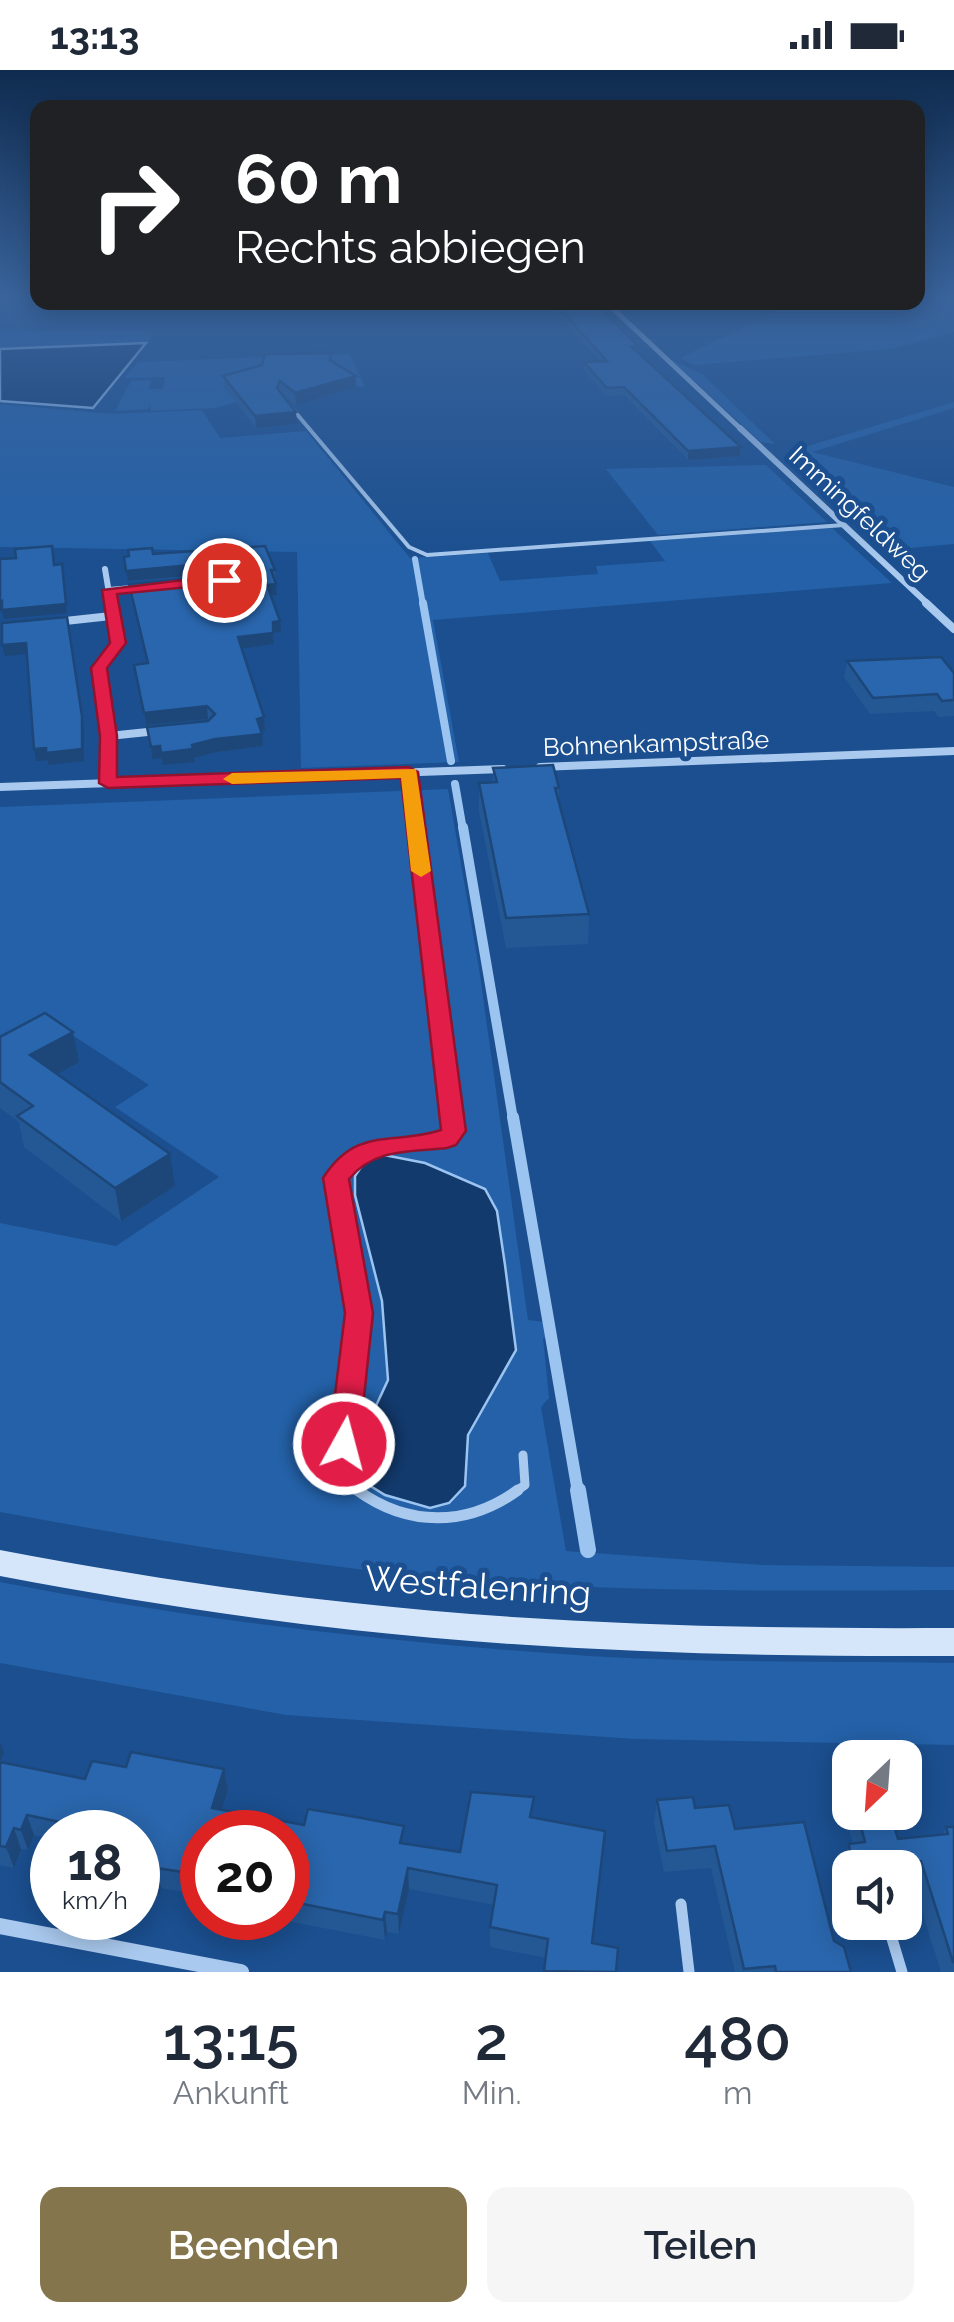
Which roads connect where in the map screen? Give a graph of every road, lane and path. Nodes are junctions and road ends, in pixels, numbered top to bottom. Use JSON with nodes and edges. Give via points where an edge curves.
{"nodes":[{"id":1,"x":693,"y":383,"type":"edge"},
{"id":2,"x":284,"y":398,"type":"edge"},
{"id":3,"x":844,"y":524,"type":"junction"},
{"id":4,"x":105,"y":569,"type":"dead end"},
{"id":5,"x":148,"y":586,"type":"edge"},
{"id":6,"x":109,"y":590,"type":"junction"},
{"id":7,"x":112,"y":616,"type":"junction"},
{"id":8,"x":37,"y":624,"type":"edge"},
{"id":9,"x":954,"y":628,"type":"edge"},
{"id":10,"x":176,"y":730,"type":"edge"},
{"id":11,"x":108,"y":736,"type":"junction"},
{"id":12,"x":954,"y":752,"type":"edge"},
{"id":13,"x":526,"y":768,"type":"edge"},
{"id":14,"x":506,"y":769,"type":"edge"},
{"id":15,"x":409,"y":772,"type":"junction"},
{"id":16,"x":108,"y":783,"type":"junction"},
{"id":17,"x":0,"y":787,"type":"edge"},
{"id":18,"x":524,"y":1455,"type":"dead end"},
{"id":19,"x":0,"y":1563,"type":"edge"},
{"id":20,"x":954,"y":1642,"type":"edge"},
{"id":21,"x":681,"y":1904,"type":"dead end"},
{"id":22,"x":0,"y":1926,"type":"edge"},
{"id":23,"x":892,"y":1940,"type":"edge"},
{"id":24,"x":241,"y":1972,"type":"edge"},
{"id":25,"x":689,"y":1972,"type":"edge"},
{"id":26,"x":902,"y":1972,"type":"edge"}],
"edges":[{"from":1,"to":3,"type":"street","name":"Immingfeldweg"},
{"from":2,"to":3,"type":"lane","via":[[408,547],[427,555]]},
{"from":3,"to":9,"type":"street","name":"Immingfeldweg"},
{"from":4,"to":6,"type":"street"},
{"from":5,"to":6,"type":"street"},
{"from":6,"to":7,"type":"street"},
{"from":7,"to":8,"type":"street"},
{"from":7,"to":11,"type":"street","via":[[118,643],[99,668]]},
{"from":10,"to":11,"type":"street"},
{"from":11,"to":16,"type":"street"},
{"from":12,"to":13,"type":"street","name":"Bohnenkampstraße"},
{"from":14,"to":15,"type":"street","name":"Bohnenkampstraße"},
{"from":15,"to":16,"type":"street","name":"Bohnenkampstraße"},
{"from":15,"to":18,"type":"lane","via":[[454,1131],[447,1140],[372,1148],[336,1178],[359,1313],[340,1477],[394,1513],[431,1520],[503,1504],[525,1485]]},
{"from":16,"to":17,"type":"street","name":"Bohnenkampstraße"},
{"from":19,"to":20,"type":"street","name":"Westfalenring","via":[[218,1600],[446,1624],[687,1638]]},
{"from":21,"to":25,"type":"lane"},
{"from":22,"to":24,"type":"street"},
{"from":23,"to":26,"type":"lane"}]}
